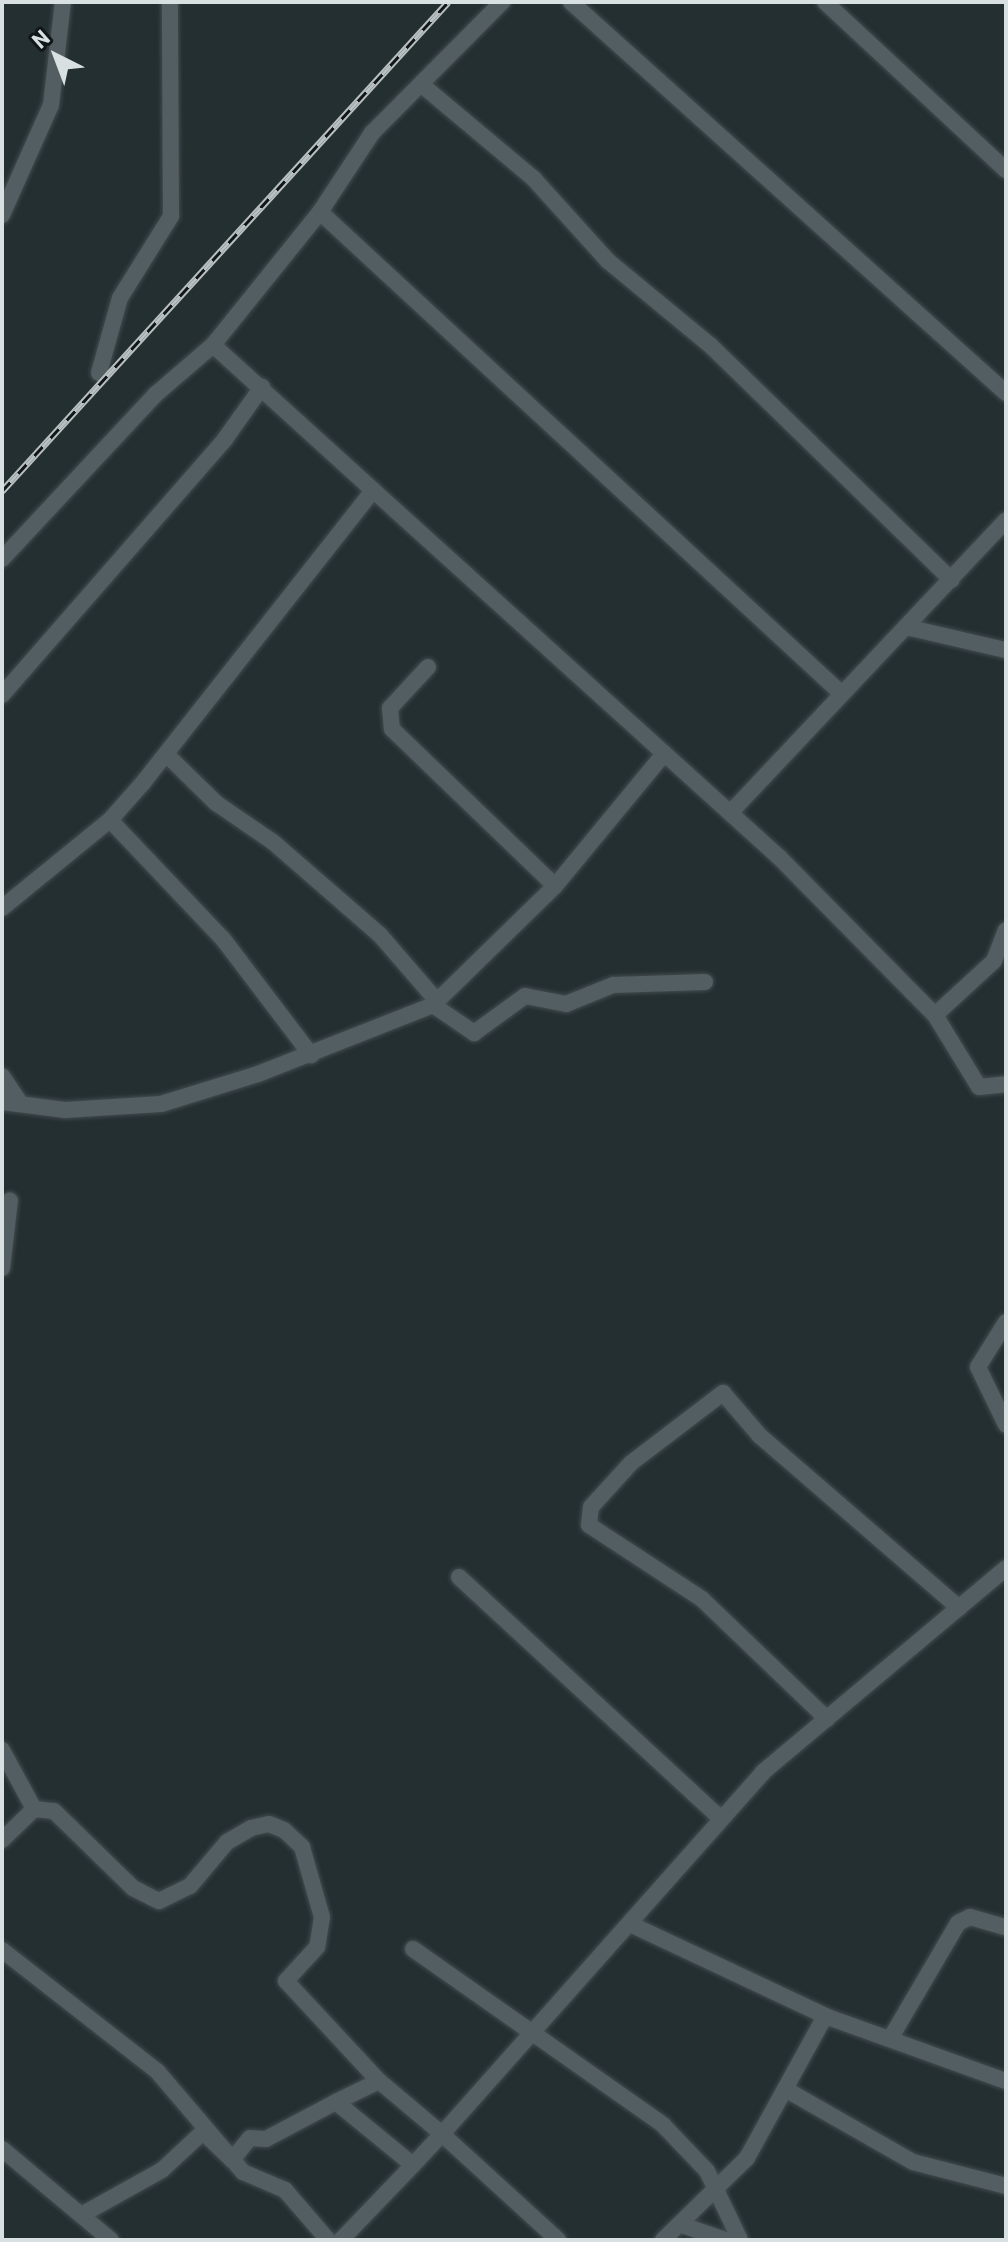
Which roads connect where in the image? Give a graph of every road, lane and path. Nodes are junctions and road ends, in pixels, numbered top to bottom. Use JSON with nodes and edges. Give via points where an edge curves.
{"nodes":[{"id":1,"x":63,"y":2,"type":"edge"},
{"id":2,"x":170,"y":2,"type":"edge"},
{"id":3,"x":502,"y":2,"type":"edge"},
{"id":4,"x":571,"y":2,"type":"edge"},
{"id":5,"x":825,"y":2,"type":"edge"},
{"id":6,"x":422,"y":85,"type":"junction"},
{"id":7,"x":1006,"y":170,"type":"edge"},
{"id":8,"x":320,"y":212,"type":"junction"},
{"id":9,"x":2,"y":215,"type":"edge"},
{"id":10,"x":213,"y":345,"type":"junction"},
{"id":11,"x":99,"y":373,"type":"dead end"},
{"id":12,"x":262,"y":387,"type":"junction"},
{"id":13,"x":1006,"y":393,"type":"edge"},
{"id":14,"x":373,"y":490,"type":"junction"},
{"id":15,"x":1006,"y":520,"type":"edge"},
{"id":16,"x":2,"y":559,"type":"edge"},
{"id":17,"x":952,"y":580,"type":"junction"},
{"id":18,"x":906,"y":627,"type":"junction"},
{"id":19,"x":1006,"y":650,"type":"edge"},
{"id":20,"x":428,"y":667,"type":"dead end"},
{"id":21,"x":842,"y":694,"type":"junction"},
{"id":22,"x":2,"y":695,"type":"edge"},
{"id":23,"x":166,"y":754,"type":"junction"},
{"id":24,"x":664,"y":754,"type":"junction"},
{"id":25,"x":731,"y":812,"type":"junction"},
{"id":26,"x":110,"y":820,"type":"junction"},
{"id":27,"x":555,"y":886,"type":"junction"},
{"id":28,"x":2,"y":908,"type":"edge"},
{"id":29,"x":1006,"y":930,"type":"edge"},
{"id":30,"x":705,"y":982,"type":"dead end"},
{"id":31,"x":435,"y":1003,"type":"junction"},
{"id":32,"x":935,"y":1015,"type":"junction"},
{"id":33,"x":311,"y":1055,"type":"junction"},
{"id":34,"x":2,"y":1076,"type":"edge"},
{"id":35,"x":1006,"y":1084,"type":"edge"},
{"id":36,"x":2,"y":1102,"type":"edge"},
{"id":37,"x":21,"y":1104,"type":"junction"},
{"id":38,"x":10,"y":1200,"type":"dead end"},
{"id":39,"x":2,"y":1268,"type":"edge"},
{"id":40,"x":1006,"y":1322,"type":"edge"},
{"id":41,"x":1006,"y":1425,"type":"edge"},
{"id":42,"x":1006,"y":1568,"type":"edge"},
{"id":43,"x":459,"y":1577,"type":"dead end"},
{"id":44,"x":959,"y":1608,"type":"junction"},
{"id":45,"x":827,"y":1719,"type":"junction"},
{"id":46,"x":2,"y":1750,"type":"edge"},
{"id":47,"x":34,"y":1809,"type":"junction"},
{"id":48,"x":721,"y":1819,"type":"junction"},
{"id":49,"x":2,"y":1840,"type":"edge"},
{"id":50,"x":632,"y":1925,"type":"junction"},
{"id":51,"x":1006,"y":1927,"type":"edge"},
{"id":52,"x":413,"y":1949,"type":"dead end"},
{"id":53,"x":2,"y":1950,"type":"edge"},
{"id":54,"x":825,"y":2016,"type":"junction"},
{"id":55,"x":531,"y":2034,"type":"junction"},
{"id":56,"x":890,"y":2039,"type":"junction"},
{"id":57,"x":379,"y":2081,"type":"junction"},
{"id":58,"x":1006,"y":2081,"type":"edge"},
{"id":59,"x":785,"y":2089,"type":"junction"},
{"id":60,"x":336,"y":2102,"type":"junction"},
{"id":61,"x":442,"y":2134,"type":"junction"},
{"id":62,"x":2,"y":2149,"type":"edge"},
{"id":63,"x":232,"y":2160,"type":"junction"},
{"id":64,"x":413,"y":2165,"type":"junction"},
{"id":65,"x":1006,"y":2186,"type":"edge"},
{"id":66,"x":714,"y":2196,"type":"junction"},
{"id":67,"x":83,"y":2214,"type":"junction"},
{"id":68,"x":682,"y":2225,"type":"junction"},
{"id":69,"x":111,"y":2240,"type":"edge"},
{"id":70,"x":328,"y":2240,"type":"edge"},
{"id":71,"x":341,"y":2240,"type":"edge"},
{"id":72,"x":558,"y":2240,"type":"edge"},
{"id":73,"x":663,"y":2240,"type":"edge"},
{"id":74,"x":725,"y":2240,"type":"edge"},
{"id":75,"x":740,"y":2240,"type":"edge"}],
"edges":[{"from":1,"to":9,"type":"street","via":[[51,105]]},
{"from":2,"to":11,"type":"street","via":[[171,216],[120,298]]},
{"from":3,"to":6,"type":"street"},
{"from":4,"to":13,"type":"street"},
{"from":5,"to":7,"type":"street"},
{"from":6,"to":8,"type":"street","via":[[372,133]]},
{"from":6,"to":17,"type":"street","via":[[534,179],[599,253],[710,345]]},
{"from":8,"to":10,"type":"street"},
{"from":8,"to":21,"type":"street"},
{"from":10,"to":12,"type":"street"},
{"from":10,"to":16,"type":"street","via":[[156,394]]},
{"from":12,"to":14,"type":"street"},
{"from":12,"to":22,"type":"street","via":[[225,439]]},
{"from":14,"to":23,"type":"street"},
{"from":14,"to":24,"type":"street"},
{"from":15,"to":17,"type":"street"},
{"from":17,"to":18,"type":"street"},
{"from":18,"to":19,"type":"street"},
{"from":18,"to":21,"type":"street"},
{"from":20,"to":27,"type":"street","via":[[390,708],[392,729]]},
{"from":21,"to":25,"type":"street"},
{"from":23,"to":26,"type":"street"},
{"from":23,"to":31,"type":"street","via":[[216,803],[273,842],[380,935]]},
{"from":24,"to":25,"type":"street"},
{"from":24,"to":27,"type":"street"},
{"from":25,"to":32,"type":"street"},
{"from":26,"to":28,"type":"street"},
{"from":26,"to":33,"type":"street","via":[[223,939]]},
{"from":27,"to":31,"type":"street"},
{"from":29,"to":32,"type":"street","via":[[994,961]]},
{"from":30,"to":31,"type":"street","via":[[613,985],[566,1004],[525,996],[474,1033]]},
{"from":31,"to":33,"type":"street"},
{"from":32,"to":35,"type":"street","via":[[979,1087]]},
{"from":33,"to":37,"type":"street","via":[[161,1104],[109,1110]]},
{"from":34,"to":37,"type":"street"},
{"from":36,"to":37,"type":"street"},
{"from":38,"to":39,"type":"street"},
{"from":40,"to":41,"type":"street","via":[[978,1367]]},
{"from":42,"to":44,"type":"street"},
{"from":43,"to":48,"type":"street"},
{"from":44,"to":45,"type":"street"},
{"from":44,"to":45,"type":"street","via":[[760,1436],[723,1393],[631,1463],[591,1507],[589,1525],[702,1599]]},
{"from":45,"to":48,"type":"street","via":[[763,1772]]},
{"from":46,"to":47,"type":"street"},
{"from":47,"to":49,"type":"street"},
{"from":47,"to":57,"type":"street","via":[[54,1811],[133,1888],[159,1901],[190,1886],[227,1842],[251,1828],[269,1824],[284,1830],[302,1847],[322,1917],[317,1947],[286,1981]]},
{"from":48,"to":50,"type":"street"},
{"from":50,"to":54,"type":"street"},
{"from":50,"to":55,"type":"street"},
{"from":51,"to":56,"type":"street","via":[[970,1917],[958,1923]]},
{"from":52,"to":55,"type":"street"},
{"from":53,"to":63,"type":"street","via":[[157,2071]]},
{"from":54,"to":56,"type":"street"},
{"from":54,"to":59,"type":"street"},
{"from":55,"to":61,"type":"street"},
{"from":55,"to":66,"type":"street","via":[[663,2125],[701,2161]]},
{"from":56,"to":58,"type":"street"},
{"from":57,"to":60,"type":"street"},
{"from":57,"to":61,"type":"street"},
{"from":59,"to":65,"type":"street","via":[[913,2162]]},
{"from":59,"to":66,"type":"street","via":[[747,2158]]},
{"from":60,"to":63,"type":"street","via":[[266,2139],[250,2138]]},
{"from":60,"to":64,"type":"street"},
{"from":61,"to":64,"type":"street"},
{"from":61,"to":72,"type":"street"},
{"from":62,"to":67,"type":"street"},
{"from":63,"to":67,"type":"street","via":[[203,2132],[162,2170]]},
{"from":63,"to":70,"type":"street","via":[[285,2190]]},
{"from":64,"to":71,"type":"street"},
{"from":66,"to":68,"type":"street"},
{"from":66,"to":75,"type":"street"},
{"from":67,"to":69,"type":"street"},
{"from":68,"to":73,"type":"street"},
{"from":68,"to":74,"type":"street"}]}
